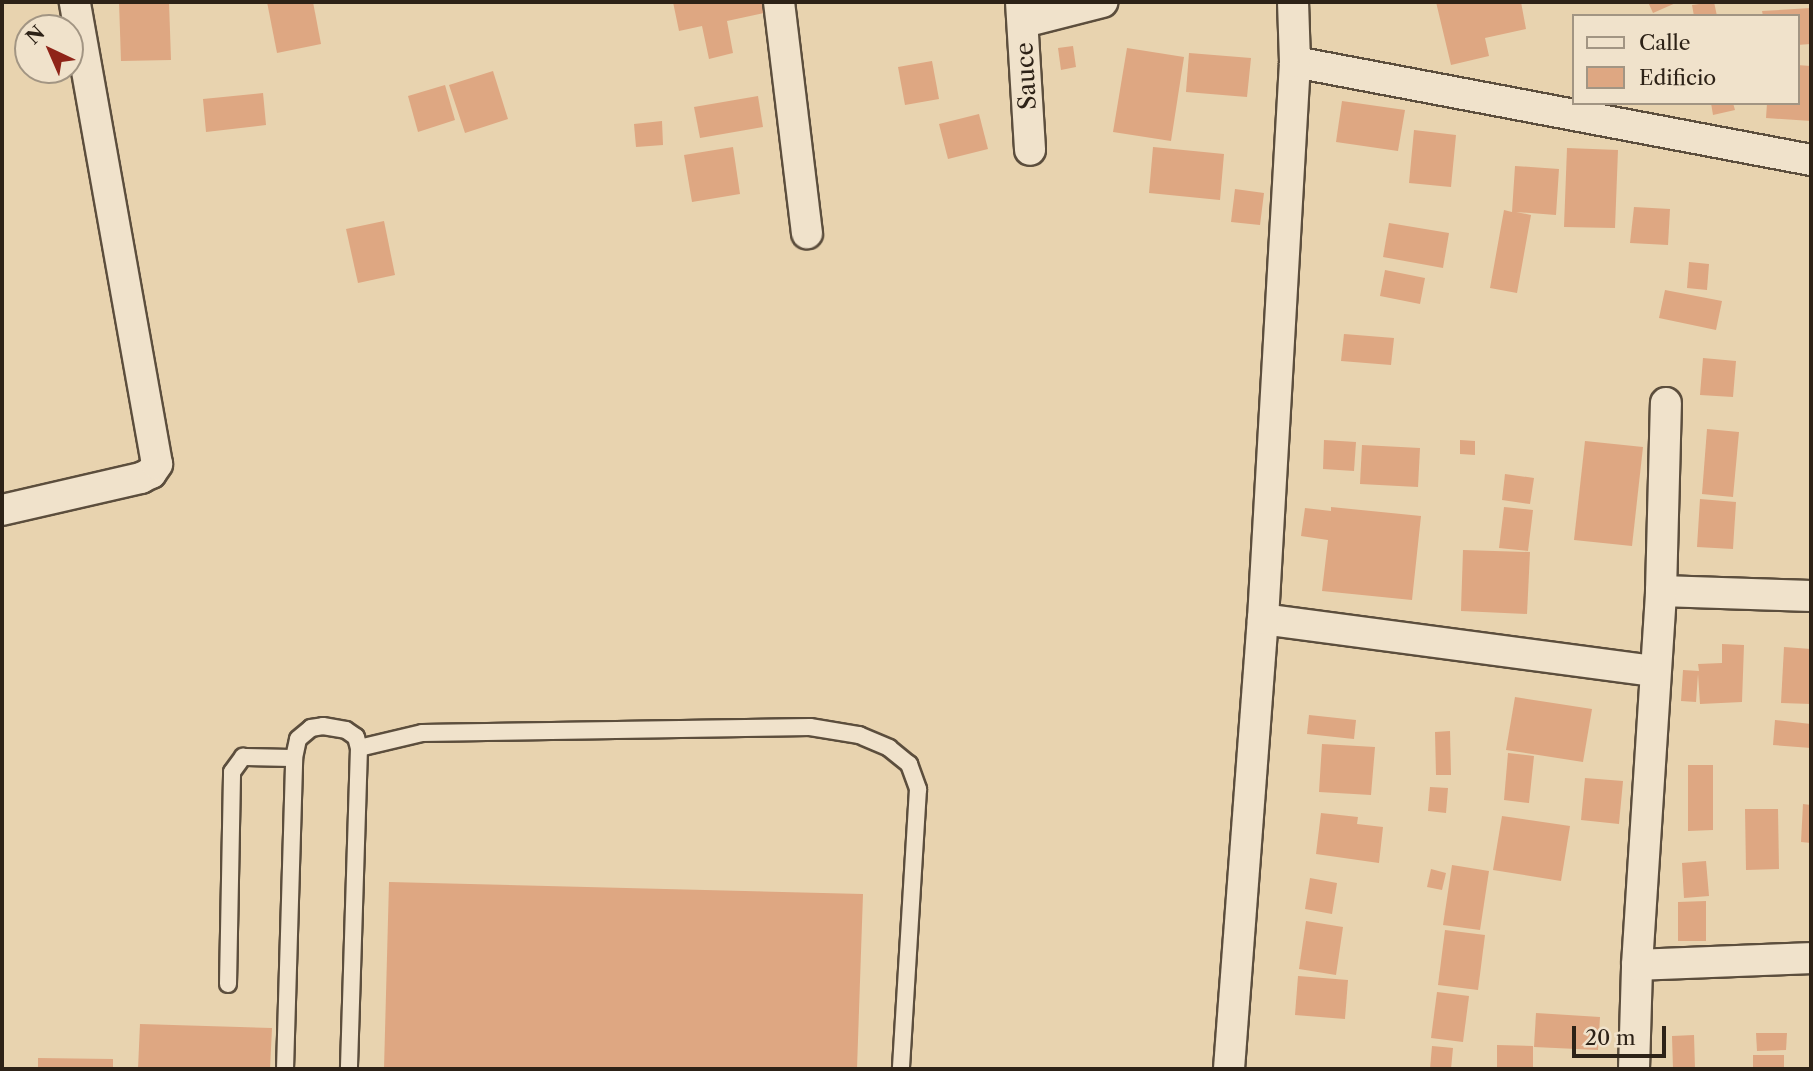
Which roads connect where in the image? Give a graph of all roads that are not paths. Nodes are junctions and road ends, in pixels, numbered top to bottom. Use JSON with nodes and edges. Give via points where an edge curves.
{"nodes":[{"id":1,"x":75,"y":2,"type":"edge"},
{"id":2,"x":779,"y":2,"type":"edge"},
{"id":3,"x":1102,"y":2,"type":"edge"},
{"id":4,"x":1293,"y":2,"type":"edge"},
{"id":5,"x":1023,"y":12,"type":"edge"},
{"id":6,"x":1295,"y":62,"type":"junction"},
{"id":7,"x":1030,"y":150,"type":"dead end"},
{"id":8,"x":1811,"y":160,"type":"edge"},
{"id":9,"x":807,"y":233,"type":"dead end"},
{"id":10,"x":1666,"y":403,"type":"dead end"},
{"id":11,"x":2,"y":510,"type":"edge"},
{"id":12,"x":1661,"y":591,"type":"junction"},
{"id":13,"x":1811,"y":596,"type":"edge"},
{"id":14,"x":1263,"y":619,"type":"junction"},
{"id":15,"x":1655,"y":671,"type":"junction"},
{"id":16,"x":359,"y":748,"type":"junction"},
{"id":17,"x":294,"y":758,"type":"junction"},
{"id":18,"x":1811,"y":958,"type":"edge"},
{"id":19,"x":1637,"y":965,"type":"junction"},
{"id":20,"x":228,"y":985,"type":"dead end"},
{"id":21,"x":285,"y":1069,"type":"edge"},
{"id":22,"x":349,"y":1069,"type":"edge"},
{"id":23,"x":901,"y":1069,"type":"edge"},
{"id":24,"x":1229,"y":1069,"type":"edge"},
{"id":25,"x":1634,"y":1069,"type":"edge"}],
"edges":[{"from":1,"to":11,"type":"street","via":[[157,464],[141,478]]},
{"from":2,"to":9,"type":"street"},
{"from":3,"to":5,"type":"street"},
{"from":4,"to":6,"type":"street"},
{"from":5,"to":7,"type":"street","name":"Sauce"},
{"from":6,"to":8,"type":"street"},
{"from":6,"to":14,"type":"street"},
{"from":10,"to":12,"type":"street"},
{"from":12,"to":13,"type":"street"},
{"from":12,"to":15,"type":"street"},
{"from":14,"to":15,"type":"street"},
{"from":14,"to":24,"type":"street"},
{"from":15,"to":19,"type":"street"},
{"from":16,"to":17,"type":"lane","via":[[356,737],[346,730],[323,726],[311,728],[298,739]]},
{"from":16,"to":22,"type":"lane"},
{"from":16,"to":23,"type":"lane","via":[[422,733],[810,727],[859,735],[889,748],[909,764],[918,789]]},
{"from":17,"to":20,"type":"lane","via":[[243,757],[232,772]]},
{"from":17,"to":21,"type":"lane"},
{"from":18,"to":19,"type":"street"},
{"from":19,"to":25,"type":"street"}]}
